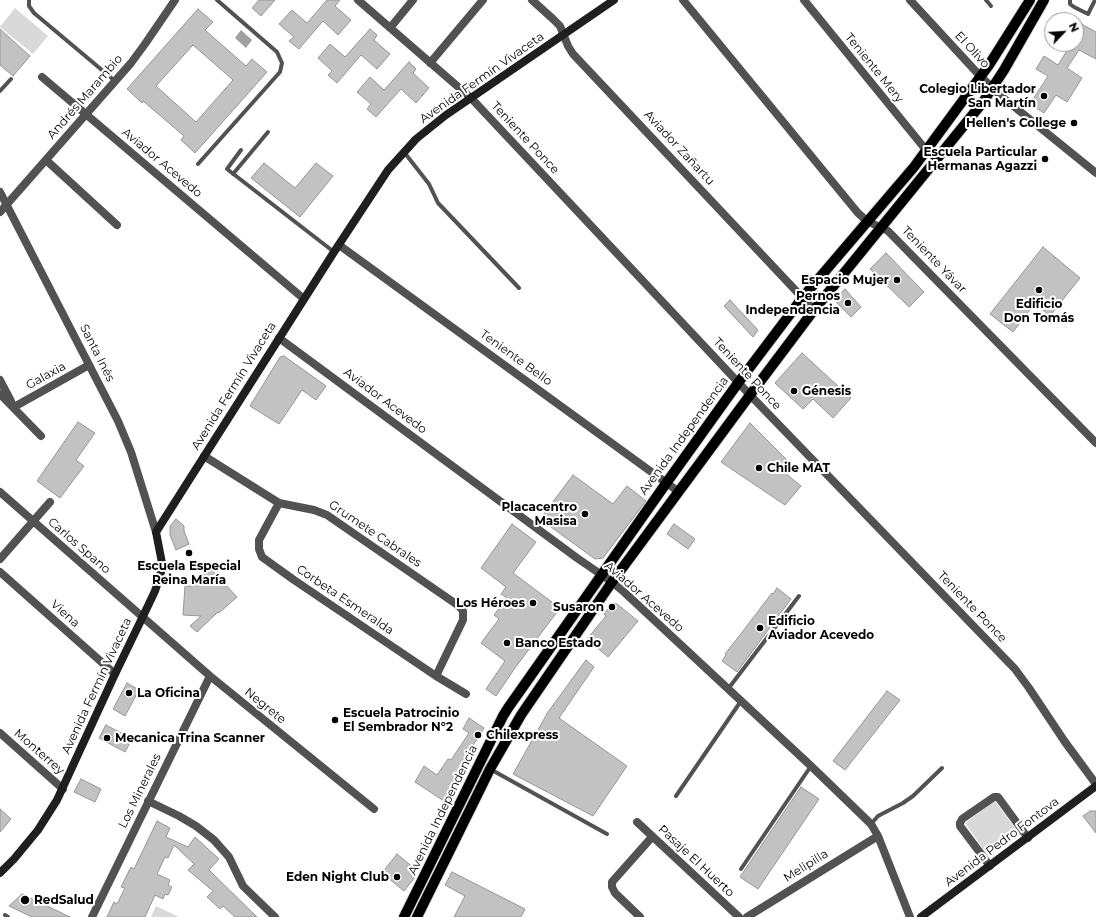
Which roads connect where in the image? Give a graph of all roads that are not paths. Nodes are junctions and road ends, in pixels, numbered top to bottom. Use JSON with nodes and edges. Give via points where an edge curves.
{"nodes":[{"id":1,"x":29,"y":0,"type":"edge"},
{"id":2,"x":175,"y":0,"type":"edge"},
{"id":3,"x":216,"y":0,"type":"edge"},
{"id":4,"x":358,"y":0,"type":"edge"},
{"id":5,"x":413,"y":0,"type":"edge"},
{"id":6,"x":483,"y":0,"type":"edge"},
{"id":7,"x":532,"y":0,"type":"edge"},
{"id":8,"x":614,"y":0,"type":"edge"},
{"id":9,"x":684,"y":0,"type":"edge"},
{"id":10,"x":804,"y":0,"type":"edge"},
{"id":11,"x":910,"y":0,"type":"edge"},
{"id":12,"x":986,"y":0,"type":"edge"},
{"id":13,"x":1030,"y":0,"type":"edge"},
{"id":14,"x":1044,"y":0,"type":"edge"},
{"id":15,"x":1070,"y":0,"type":"edge"},
{"id":16,"x":1095,"y":0,"type":"edge"},
{"id":17,"x":991,"y":6,"type":"dead end"},
{"id":18,"x":390,"y":28,"type":"junction"},
{"id":19,"x":564,"y":35,"type":"junction"},
{"id":20,"x":430,"y":63,"type":"junction"},
{"id":21,"x":42,"y":76,"type":"dead end"},
{"id":22,"x":11,"y":78,"type":"dead end"},
{"id":23,"x":981,"y":78,"type":"junction"},
{"id":24,"x":116,"y":81,"type":"junction"},
{"id":25,"x":992,"y":88,"type":"junction"},
{"id":26,"x":0,"y":91,"type":"edge"},
{"id":27,"x":471,"y":98,"type":"junction"},
{"id":28,"x":86,"y":115,"type":"junction"},
{"id":29,"x":268,"y":132,"type":"dead end"},
{"id":30,"x":241,"y":150,"type":"dead end"},
{"id":31,"x":926,"y":150,"type":"junction"},
{"id":32,"x":404,"y":152,"type":"junction"},
{"id":33,"x":46,"y":160,"type":"junction"},
{"id":34,"x":198,"y":164,"type":"dead end"},
{"id":35,"x":1096,"y":172,"type":"edge"},
{"id":36,"x":233,"y":174,"type":"junction"},
{"id":37,"x":0,"y":192,"type":"edge"},
{"id":38,"x":7,"y":205,"type":"junction"},
{"id":39,"x":0,"y":212,"type":"edge"},
{"id":40,"x":867,"y":221,"type":"junction"},
{"id":41,"x":116,"y":225,"type":"dead end"},
{"id":42,"x":881,"y":228,"type":"junction"},
{"id":43,"x":336,"y":248,"type":"junction"},
{"id":44,"x":518,"y":288,"type":"dead end"},
{"id":45,"x":803,"y":297,"type":"junction"},
{"id":46,"x":304,"y":300,"type":"junction"},
{"id":47,"x":814,"y":310,"type":"junction"},
{"id":48,"x":279,"y":338,"type":"junction"},
{"id":49,"x":90,"y":365,"type":"junction"},
{"id":50,"x":0,"y":380,"type":"edge"},
{"id":51,"x":738,"y":383,"type":"junction"},
{"id":52,"x":0,"y":394,"type":"edge"},
{"id":53,"x":750,"y":395,"type":"junction"},
{"id":54,"x":14,"y":407,"type":"junction"},
{"id":55,"x":41,"y":436,"type":"dead end"},
{"id":56,"x":1096,"y":443,"type":"edge"},
{"id":57,"x":204,"y":456,"type":"junction"},
{"id":58,"x":667,"y":482,"type":"junction"},
{"id":59,"x":0,"y":492,"type":"edge"},
{"id":60,"x":679,"y":492,"type":"junction"},
{"id":61,"x":50,"y":502,"type":"dead end"},
{"id":62,"x":279,"y":503,"type":"junction"},
{"id":63,"x":33,"y":521,"type":"junction"},
{"id":64,"x":156,"y":532,"type":"junction"},
{"id":65,"x":0,"y":559,"type":"edge"},
{"id":66,"x":0,"y":572,"type":"edge"},
{"id":67,"x":602,"y":574,"type":"junction"},
{"id":68,"x":612,"y":582,"type":"junction"},
{"id":69,"x":799,"y":596,"type":"dead end"},
{"id":70,"x":142,"y":618,"type":"junction"},
{"id":71,"x":115,"y":674,"type":"junction"},
{"id":72,"x":210,"y":676,"type":"junction"},
{"id":73,"x":436,"y":676,"type":"junction"},
{"id":74,"x":728,"y":689,"type":"junction"},
{"id":75,"x":466,"y":694,"type":"dead end"},
{"id":76,"x":741,"y":701,"type":"junction"},
{"id":77,"x":0,"y":733,"type":"edge"},
{"id":78,"x":810,"y":766,"type":"junction"},
{"id":79,"x":942,"y":768,"type":"dead end"},
{"id":80,"x":490,"y":769,"type":"junction"},
{"id":81,"x":1096,"y":785,"type":"edge"},
{"id":82,"x":63,"y":789,"type":"junction"},
{"id":83,"x":676,"y":796,"type":"dead end"},
{"id":84,"x":148,"y":801,"type":"junction"},
{"id":85,"x":374,"y":809,"type":"dead end"},
{"id":86,"x":637,"y":822,"type":"dead end"},
{"id":87,"x":871,"y":824,"type":"junction"},
{"id":88,"x":607,"y":834,"type":"dead end"},
{"id":89,"x":878,"y":836,"type":"junction"},
{"id":90,"x":652,"y":837,"type":"junction"},
{"id":91,"x":1028,"y":838,"type":"junction"},
{"id":92,"x":990,"y":866,"type":"junction"},
{"id":93,"x":741,"y":869,"type":"dead end"},
{"id":94,"x":1,"y":871,"type":"edge"},
{"id":95,"x":92,"y":917,"type":"edge"},
{"id":96,"x":275,"y":917,"type":"edge"},
{"id":97,"x":404,"y":917,"type":"edge"},
{"id":98,"x":417,"y":917,"type":"edge"},
{"id":99,"x":640,"y":917,"type":"edge"},
{"id":100,"x":739,"y":917,"type":"edge"},
{"id":101,"x":747,"y":917,"type":"edge"},
{"id":102,"x":910,"y":917,"type":"edge"},
{"id":103,"x":921,"y":917,"type":"edge"}],
"edges":[{"from":1,"to":24,"type":"lane","via":[[29,6],[34,13]]},
{"from":2,"to":24,"type":"street","name":"Andrés Marambio"},
{"from":3,"to":34,"type":"lane","via":[[277,52],[282,62],[280,72]]},
{"from":4,"to":18,"type":"street","name":"Teniente Ponce"},
{"from":5,"to":18,"type":"street"},
{"from":6,"to":20,"type":"street"},
{"from":7,"to":19,"type":"street","name":"Aviador Zañartu","via":[[557,22]]},
{"from":8,"to":19,"type":"main road","name":"Avenida Fermín Vivaceta"},
{"from":9,"to":40,"type":"street","name":"Teniente Yávar","via":[[820,168]]},
{"from":10,"to":31,"type":"street","name":"Teniente Mery"},
{"from":11,"to":23,"type":"street","name":"El Olivo"},
{"from":12,"to":17,"type":"lane"},
{"from":13,"to":23,"type":"main road","name":"Avenida Independencia"},
{"from":14,"to":25,"type":"main road","name":"Avenida Independencia"},
{"from":15,"to":16,"type":"lane","via":[[1070,4],[1088,14]]},
{"from":18,"to":20,"type":"street","name":"Teniente Ponce"},
{"from":19,"to":27,"type":"main road","name":"Avenida Fermín Vivaceta"},
{"from":19,"to":45,"type":"street","name":"Aviador Zañartu","via":[[573,54]]},
{"from":20,"to":27,"type":"street","name":"Teniente Ponce"},
{"from":21,"to":28,"type":"street","name":"Aviador Acevedo"},
{"from":22,"to":26,"type":"lane"},
{"from":23,"to":25,"type":"street","name":"El Olivo"},
{"from":23,"to":31,"type":"main road","name":"Avenida Independencia"},
{"from":24,"to":28,"type":"street","name":"Andrés Marambio"},
{"from":25,"to":35,"type":"street","name":"El Olivo"},
{"from":25,"to":42,"type":"main road","name":"Avenida Independencia"},
{"from":27,"to":32,"type":"main road","name":"Avenida Fermín Vivaceta","via":[[429,128]]},
{"from":27,"to":51,"type":"street","name":"Teniente Ponce"},
{"from":28,"to":33,"type":"street","name":"Andrés Marambio"},
{"from":28,"to":46,"type":"street","name":"Aviador Acevedo"},
{"from":29,"to":36,"type":"lane"},
{"from":30,"to":36,"type":"lane","via":[[227,168]]},
{"from":31,"to":40,"type":"main road","name":"Avenida Independencia"},
{"from":32,"to":43,"type":"main road","name":"Avenida Fermín Vivaceta","via":[[388,170]]},
{"from":32,"to":44,"type":"lane","via":[[428,184],[438,203]]},
{"from":33,"to":38,"type":"street","name":"Andrés Marambio"},
{"from":33,"to":41,"type":"street"},
{"from":36,"to":43,"type":"lane"},
{"from":37,"to":38,"type":"street","name":"Santa Inés"},
{"from":38,"to":39,"type":"street","name":"Andrés Marambio"},
{"from":38,"to":49,"type":"street","name":"Santa Inés"},
{"from":40,"to":42,"type":"street","name":"Teniente Yávar"},
{"from":40,"to":45,"type":"main road","name":"Avenida Independencia"},
{"from":42,"to":47,"type":"main road","name":"Avenida Independencia"},
{"from":42,"to":56,"type":"street","name":"Teniente Yávar","via":[[888,231]]},
{"from":43,"to":46,"type":"main road","name":"Avenida Fermín Vivaceta"},
{"from":43,"to":58,"type":"street","name":"Teniente Bello"},
{"from":45,"to":47,"type":"street","name":"Aviador Zañartu"},
{"from":45,"to":51,"type":"main road","name":"Avenida Independencia"},
{"from":46,"to":48,"type":"main road","name":"Avenida Fermín Vivaceta"},
{"from":47,"to":53,"type":"main road","name":"Avenida Independencia"},
{"from":48,"to":57,"type":"main road","name":"Avenida Fermín Vivaceta"},
{"from":48,"to":67,"type":"street","name":"Aviador Acevedo"},
{"from":49,"to":54,"type":"street","name":"Galaxia"},
{"from":49,"to":64,"type":"street","name":"Santa Inés","via":[[124,434]]},
{"from":50,"to":54,"type":"street"},
{"from":51,"to":53,"type":"street","name":"Teniente Ponce"},
{"from":51,"to":58,"type":"main road","name":"Avenida Independencia"},
{"from":52,"to":54,"type":"street"},
{"from":53,"to":60,"type":"main road","name":"Avenida Independencia"},
{"from":53,"to":81,"type":"street","name":"Teniente Ponce","via":[[1015,669]]},
{"from":54,"to":55,"type":"street"},
{"from":57,"to":62,"type":"street","name":"Grumete Cabrales"},
{"from":57,"to":64,"type":"main road","name":"Avenida Fermín Vivaceta"},
{"from":58,"to":60,"type":"street","name":"Teniente Bello"},
{"from":58,"to":67,"type":"main road","name":"Avenida Independencia"},
{"from":59,"to":63,"type":"street","name":"Carlos Spano"},
{"from":60,"to":68,"type":"main road","name":"Avenida Independencia"},
{"from":61,"to":63,"type":"street"},
{"from":62,"to":73,"type":"street","name":"Corbeta Esmeralda","via":[[259,540],[258,549],[262,557]]},
{"from":62,"to":73,"type":"street","name":"Grumete Cabrales","via":[[327,515],[457,604],[463,611],[463,620]]},
{"from":63,"to":65,"type":"street"},
{"from":63,"to":70,"type":"street","name":"Carlos Spano"},
{"from":64,"to":70,"type":"main road","name":"Avenida Fermín Vivaceta","via":[[162,563],[161,572]]},
{"from":66,"to":71,"type":"street","name":"Viena"},
{"from":67,"to":68,"type":"street","name":"Aviador Acevedo"},
{"from":67,"to":97,"type":"main road","name":"Avenida Independencia","via":[[503,716]]},
{"from":68,"to":74,"type":"street","name":"Aviador Acevedo"},
{"from":68,"to":80,"type":"main road","name":"Avenida Independencia","via":[[521,715]]},
{"from":69,"to":74,"type":"lane"},
{"from":70,"to":71,"type":"main road","name":"Avenida Fermín Vivaceta"},
{"from":70,"to":72,"type":"street","name":"Negrete"},
{"from":71,"to":82,"type":"main road","name":"Avenida Fermín Vivaceta"},
{"from":72,"to":84,"type":"street","name":"Los Minerales"},
{"from":72,"to":85,"type":"street","name":"Negrete"},
{"from":73,"to":75,"type":"street","name":"Corbeta Esmeralda"},
{"from":74,"to":76,"type":"street","name":"Aviador Acevedo"},
{"from":76,"to":78,"type":"street","name":"Aviador Acevedo"},
{"from":76,"to":83,"type":"lane"},
{"from":77,"to":82,"type":"street","name":"Monterrey"},
{"from":78,"to":87,"type":"street","name":"Aviador Acevedo"},
{"from":78,"to":93,"type":"lane"},
{"from":79,"to":87,"type":"lane","via":[[913,796],[878,816]]},
{"from":80,"to":88,"type":"lane"},
{"from":80,"to":98,"type":"main road","name":"Avenida Independencia"},
{"from":81,"to":91,"type":"main road","name":"Avenida Pedro Fontova"},
{"from":82,"to":94,"type":"main road","name":"Avenida Fermín Vivaceta","via":[[38,830]]},
{"from":84,"to":95,"type":"street","name":"Los Minerales"},
{"from":84,"to":96,"type":"street","via":[[196,826],[214,840],[229,857],[243,886]]},
{"from":86,"to":90,"type":"street","name":"Pasaje El Huerto"},
{"from":87,"to":89,"type":"street","name":"Aviador Acevedo"},
{"from":89,"to":101,"type":"street","name":"Melipilla"},
{"from":89,"to":102,"type":"street","name":"Aviador Acevedo"},
{"from":90,"to":99,"type":"street","via":[[612,882],[612,887]]},
{"from":90,"to":100,"type":"street","name":"Pasaje El Huerto"},
{"from":91,"to":92,"type":"main road","name":"Avenida Pedro Fontova"},
{"from":91,"to":92,"type":"street","via":[[998,797],[994,797],[962,819],[960,826]]},
{"from":92,"to":103,"type":"main road","name":"Avenida Pedro Fontova"}]}
